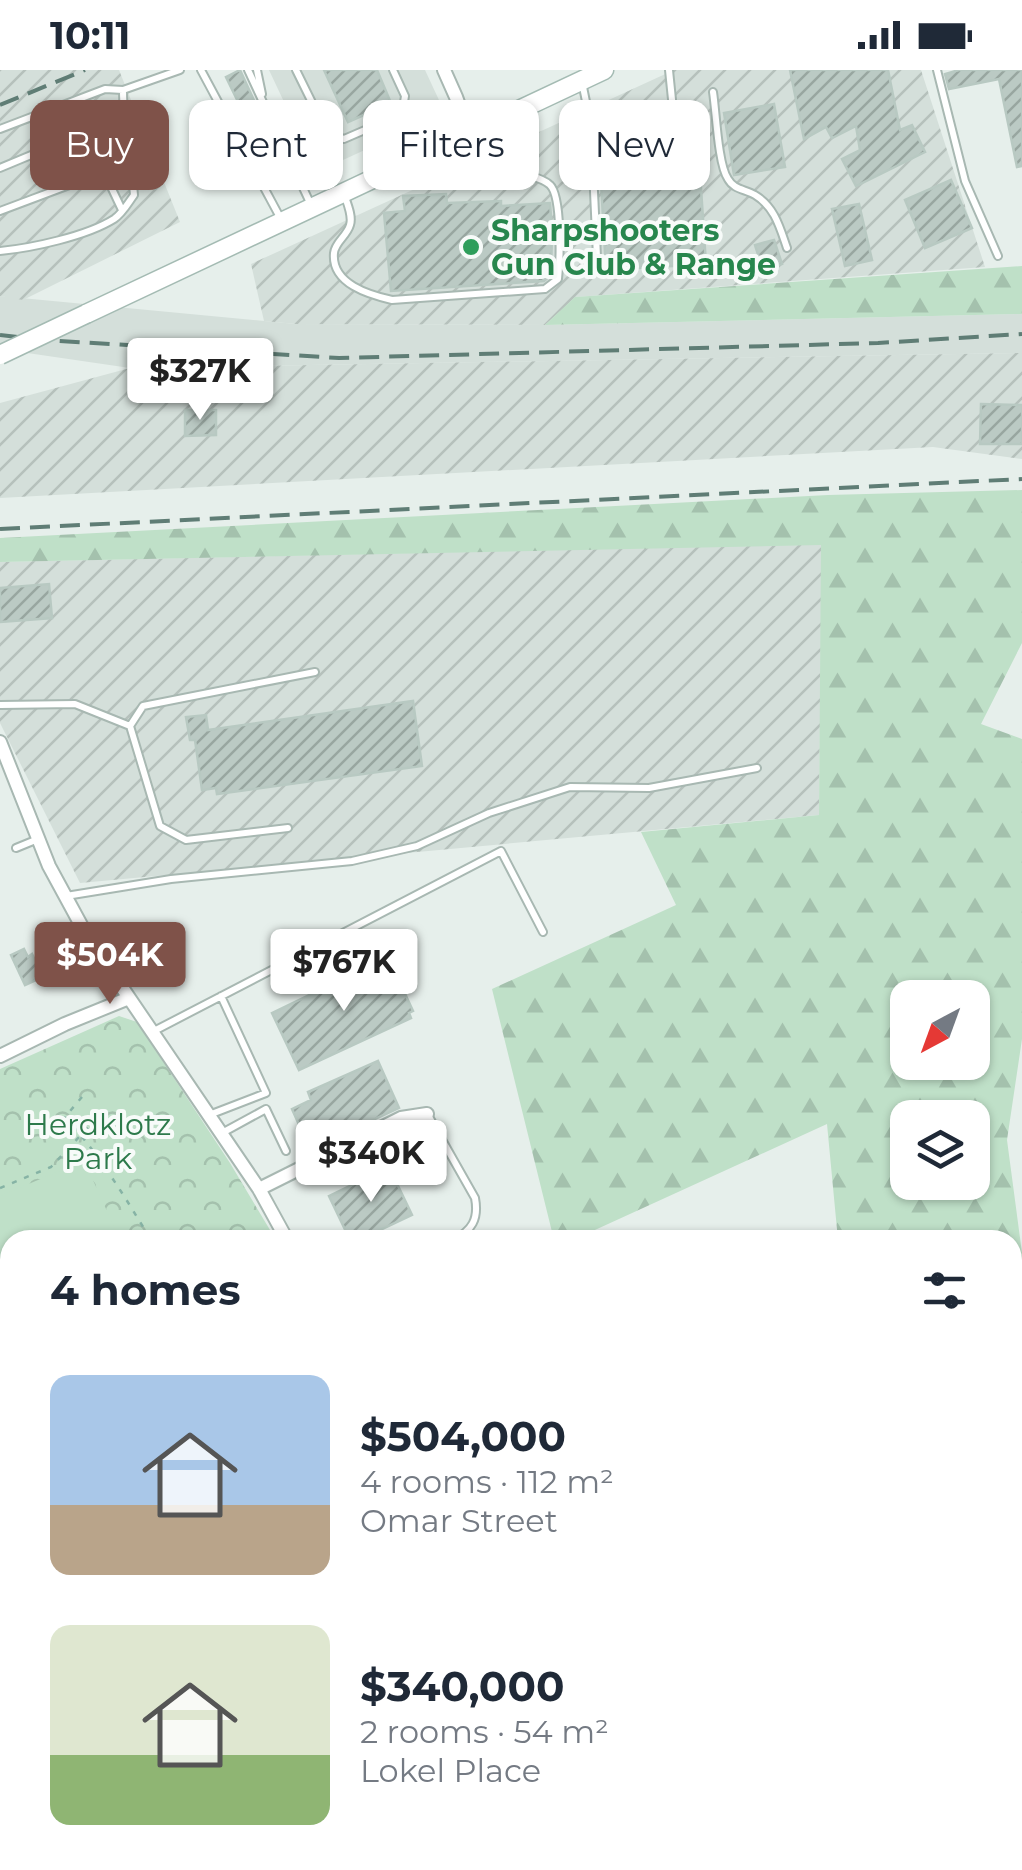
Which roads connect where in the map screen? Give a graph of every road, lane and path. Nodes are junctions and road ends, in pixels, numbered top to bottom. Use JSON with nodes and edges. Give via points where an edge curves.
{"nodes":[{"id":1,"x":180,"y":70,"type":"edge"},
{"id":2,"x":200,"y":70,"type":"edge"},
{"id":3,"x":248,"y":70,"type":"edge"},
{"id":4,"x":258,"y":70,"type":"edge"},
{"id":5,"x":296,"y":70,"type":"edge"},
{"id":6,"x":393,"y":70,"type":"edge"},
{"id":7,"x":444,"y":70,"type":"edge"},
{"id":8,"x":604,"y":70,"type":"edge"},
{"id":9,"x":668,"y":70,"type":"edge"},
{"id":10,"x":938,"y":70,"type":"edge"},
{"id":11,"x":582,"y":80,"type":"junction"},
{"id":12,"x":122,"y":90,"type":"junction"},
{"id":13,"x":714,"y":92,"type":"dead end"},
{"id":14,"x":262,"y":100,"type":"edge"},
{"id":15,"x":262,"y":100,"type":"edge"},
{"id":16,"x":457,"y":100,"type":"edge"},
{"id":17,"x":539,"y":100,"type":"edge"},
{"id":18,"x":671,"y":100,"type":"edge"},
{"id":19,"x":0,"y":128,"type":"edge"},
{"id":20,"x":30,"y":156,"type":"edge"},
{"id":21,"x":0,"y":168,"type":"edge"},
{"id":22,"x":539,"y":179,"type":"edge"},
{"id":23,"x":363,"y":184,"type":"edge"},
{"id":24,"x":56,"y":190,"type":"edge"},
{"id":25,"x":112,"y":190,"type":"edge"},
{"id":26,"x":304,"y":190,"type":"edge"},
{"id":27,"x":344,"y":193,"type":"junction"},
{"id":28,"x":312,"y":208,"type":"junction"},
{"id":29,"x":0,"y":211,"type":"edge"},
{"id":30,"x":122,"y":212,"type":"junction"},
{"id":31,"x":282,"y":222,"type":"junction"},
{"id":32,"x":787,"y":248,"type":"dead end"},
{"id":33,"x":0,"y":251,"type":"edge"},
{"id":34,"x":597,"y":256,"type":"dead end"},
{"id":35,"x":998,"y":256,"type":"dead end"},
{"id":36,"x":0,"y":356,"type":"edge"},
{"id":37,"x":315,"y":672,"type":"dead end"},
{"id":38,"x":0,"y":705,"type":"edge"},
{"id":39,"x":130,"y":726,"type":"junction"},
{"id":40,"x":0,"y":742,"type":"edge"},
{"id":41,"x":5,"y":765,"type":"edge"},
{"id":42,"x":757,"y":768,"type":"dead end"},
{"id":43,"x":288,"y":828,"type":"dead end"},
{"id":44,"x":39,"y":839,"type":"junction"},
{"id":45,"x":16,"y":848,"type":"dead end"},
{"id":46,"x":64,"y":896,"type":"junction"},
{"id":47,"x":544,"y":932,"type":"dead end"},
{"id":48,"x":221,"y":996,"type":"junction"},
{"id":49,"x":130,"y":998,"type":"junction"},
{"id":50,"x":153,"y":1032,"type":"junction"},
{"id":51,"x":0,"y":1056,"type":"edge"},
{"id":52,"x":82,"y":1098,"type":"dead end"},
{"id":53,"x":427,"y":1114,"type":"joint"},
{"id":54,"x":209,"y":1115,"type":"junction"},
{"id":55,"x":95,"y":1120,"type":"dead end"},
{"id":56,"x":221,"y":1134,"type":"junction"},
{"id":57,"x":82,"y":1135,"type":"junction"},
{"id":58,"x":286,"y":1151,"type":"dead end"},
{"id":59,"x":0,"y":1188,"type":"edge"},
{"id":60,"x":259,"y":1189,"type":"junction"},
{"id":61,"x":145,"y":1230,"type":"edge"},
{"id":62,"x":282,"y":1230,"type":"edge"},
{"id":63,"x":467,"y":1230,"type":"edge"}],
"edges":[{"from":1,"to":12,"type":"lane"},
{"from":2,"to":31,"type":"lane"},
{"from":3,"to":14,"type":"lane"},
{"from":4,"to":15,"type":"lane"},
{"from":5,"to":6,"type":"lane","via":[[327,133],[344,140],[402,114],[405,96]]},
{"from":7,"to":16,"type":"street"},
{"from":8,"to":11,"type":"street"},
{"from":9,"to":18,"type":"lane"},
{"from":10,"to":35,"type":"lane","via":[[965,181]]},
{"from":11,"to":17,"type":"street"},
{"from":11,"to":34,"type":"lane"},
{"from":12,"to":19,"type":"lane","via":[[104,89]]},
{"from":12,"to":30,"type":"lane","via":[[134,195]]},
{"from":13,"to":32,"type":"lane","via":[[727,179],[775,213]]},
{"from":20,"to":21,"type":"lane"},
{"from":22,"to":27,"type":"lane","via":[[556,194],[560,264],[558,279],[545,289],[392,300],[367,294],[335,264],[336,245],[351,220]]},
{"from":23,"to":27,"type":"street"},
{"from":24,"to":29,"type":"lane"},
{"from":25,"to":30,"type":"lane"},
{"from":26,"to":28,"type":"lane"},
{"from":27,"to":28,"type":"street"},
{"from":28,"to":31,"type":"street"},
{"from":30,"to":33,"type":"lane","via":[[85,231]]},
{"from":31,"to":36,"type":"street","bridge":true},
{"from":37,"to":39,"type":"lane","via":[[143,706]]},
{"from":38,"to":39,"type":"lane","via":[[75,704]]},
{"from":39,"to":43,"type":"lane","via":[[160,826],[186,840]]},
{"from":40,"to":41,"type":"street"},
{"from":41,"to":44,"type":"street"},
{"from":42,"to":46,"type":"lane","via":[[649,788],[570,787],[417,846],[352,861]]},
{"from":44,"to":45,"type":"lane"},
{"from":44,"to":46,"type":"street"},
{"from":46,"to":49,"type":"street"},
{"from":47,"to":48,"type":"lane","via":[[501,851]]},
{"from":48,"to":50,"type":"lane"},
{"from":48,"to":54,"type":"lane","via":[[266,1093]]},
{"from":49,"to":50,"type":"street"},
{"from":49,"to":51,"type":"street"},
{"from":50,"to":54,"type":"street"},
{"from":52,"to":57,"type":"path","via":[[65,1117]]},
{"from":53,"to":60,"type":"street","via":[[401,1118]]},
{"from":53,"to":63,"type":"lane","via":[[476,1198],[478,1211]]},
{"from":54,"to":56,"type":"street"},
{"from":55,"to":57,"type":"path"},
{"from":56,"to":58,"type":"lane","via":[[266,1109]]},
{"from":56,"to":60,"type":"street"},
{"from":57,"to":59,"type":"path","via":[[51,1167]]},
{"from":57,"to":61,"type":"path"},
{"from":60,"to":62,"type":"street"}]}
